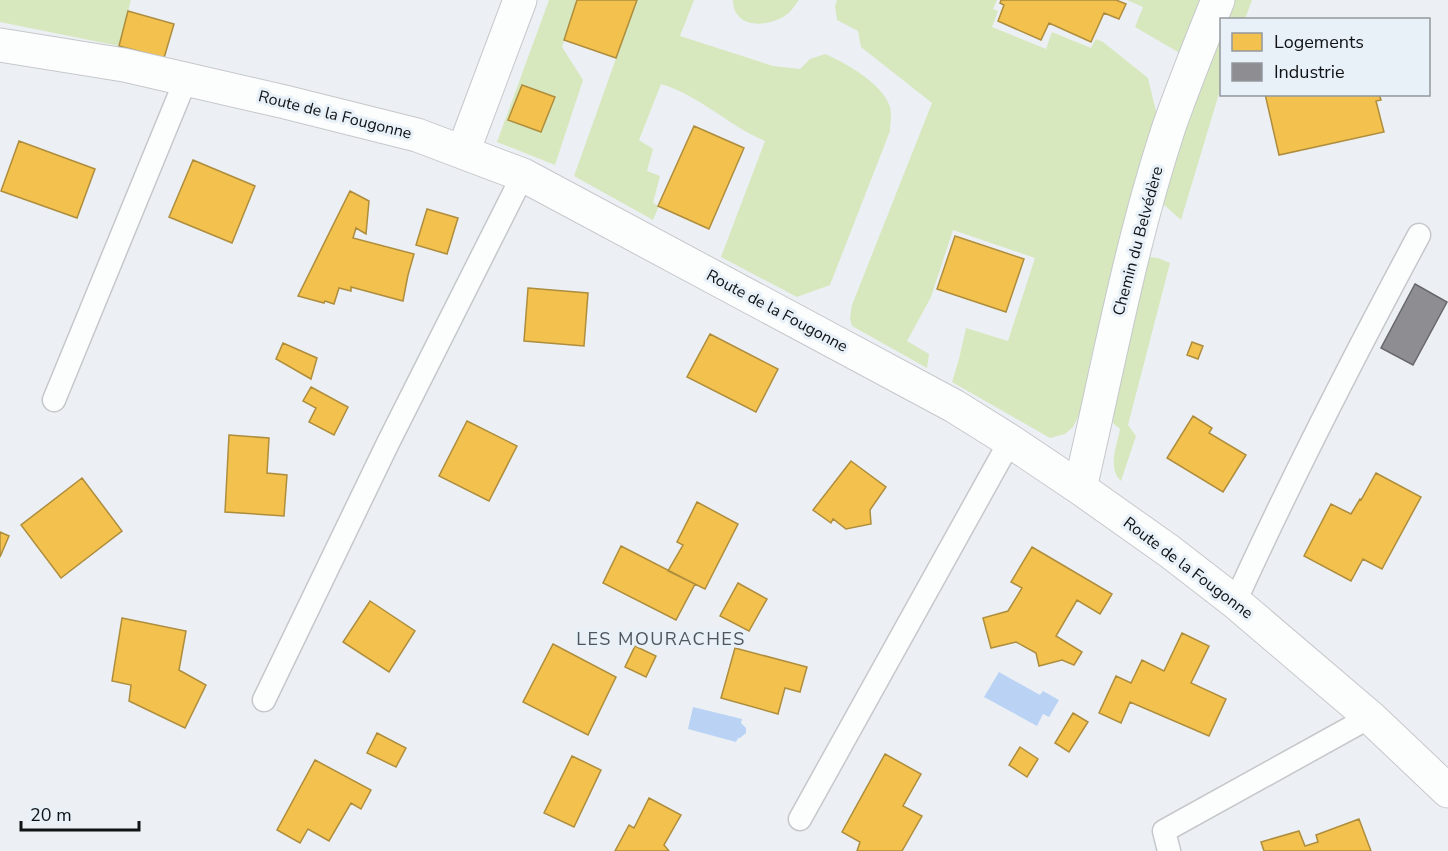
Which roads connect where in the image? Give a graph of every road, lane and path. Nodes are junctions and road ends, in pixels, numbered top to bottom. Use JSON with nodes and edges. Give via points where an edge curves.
{"nodes":[{"id":1,"x":520,"y":0,"type":"edge"},
{"id":2,"x":1218,"y":0,"type":"edge"},
{"id":3,"x":0,"y":45,"type":"edge"},
{"id":4,"x":186,"y":80,"type":"junction"},
{"id":5,"x":463,"y":152,"type":"junction"},
{"id":6,"x":523,"y":175,"type":"junction"},
{"id":7,"x":1419,"y":235,"type":"dead end"},
{"id":8,"x":54,"y":400,"type":"dead end"},
{"id":9,"x":1010,"y":441,"type":"junction"},
{"id":10,"x":1080,"y":488,"type":"junction"},
{"id":11,"x":1235,"y":602,"type":"junction"},
{"id":12,"x":264,"y":700,"type":"dead end"},
{"id":13,"x":1370,"y":717,"type":"junction"},
{"id":14,"x":1448,"y":790,"type":"edge"},
{"id":15,"x":800,"y":819,"type":"dead end"},
{"id":16,"x":1169,"y":851,"type":"edge"}],
"edges":[{"from":1,"to":5,"type":"street"},
{"from":2,"to":10,"type":"street","name":"Chemin du Belvédère","via":[[1169,128],[1140,228]]},
{"from":3,"to":4,"type":"street","name":"Route de la Fougonne","via":[[124,65]]},
{"from":4,"to":5,"type":"street","name":"Route de la Fougonne","via":[[417,135]]},
{"from":4,"to":8,"type":"lane"},
{"from":5,"to":6,"type":"street","name":"Route de la Fougonne"},
{"from":6,"to":9,"type":"street","name":"Route de la Fougonne","via":[[954,406]]},
{"from":6,"to":12,"type":"lane"},
{"from":7,"to":11,"type":"lane","via":[[1329,405]]},
{"from":9,"to":10,"type":"street","name":"Route de la Fougonne"},
{"from":9,"to":15,"type":"lane"},
{"from":10,"to":11,"type":"street","name":"Route de la Fougonne"},
{"from":11,"to":13,"type":"street","name":"Route de la Fougonne"},
{"from":13,"to":14,"type":"street","name":"Route de la Fougonne"},
{"from":13,"to":16,"type":"lane","via":[[1164,831]]}]}
